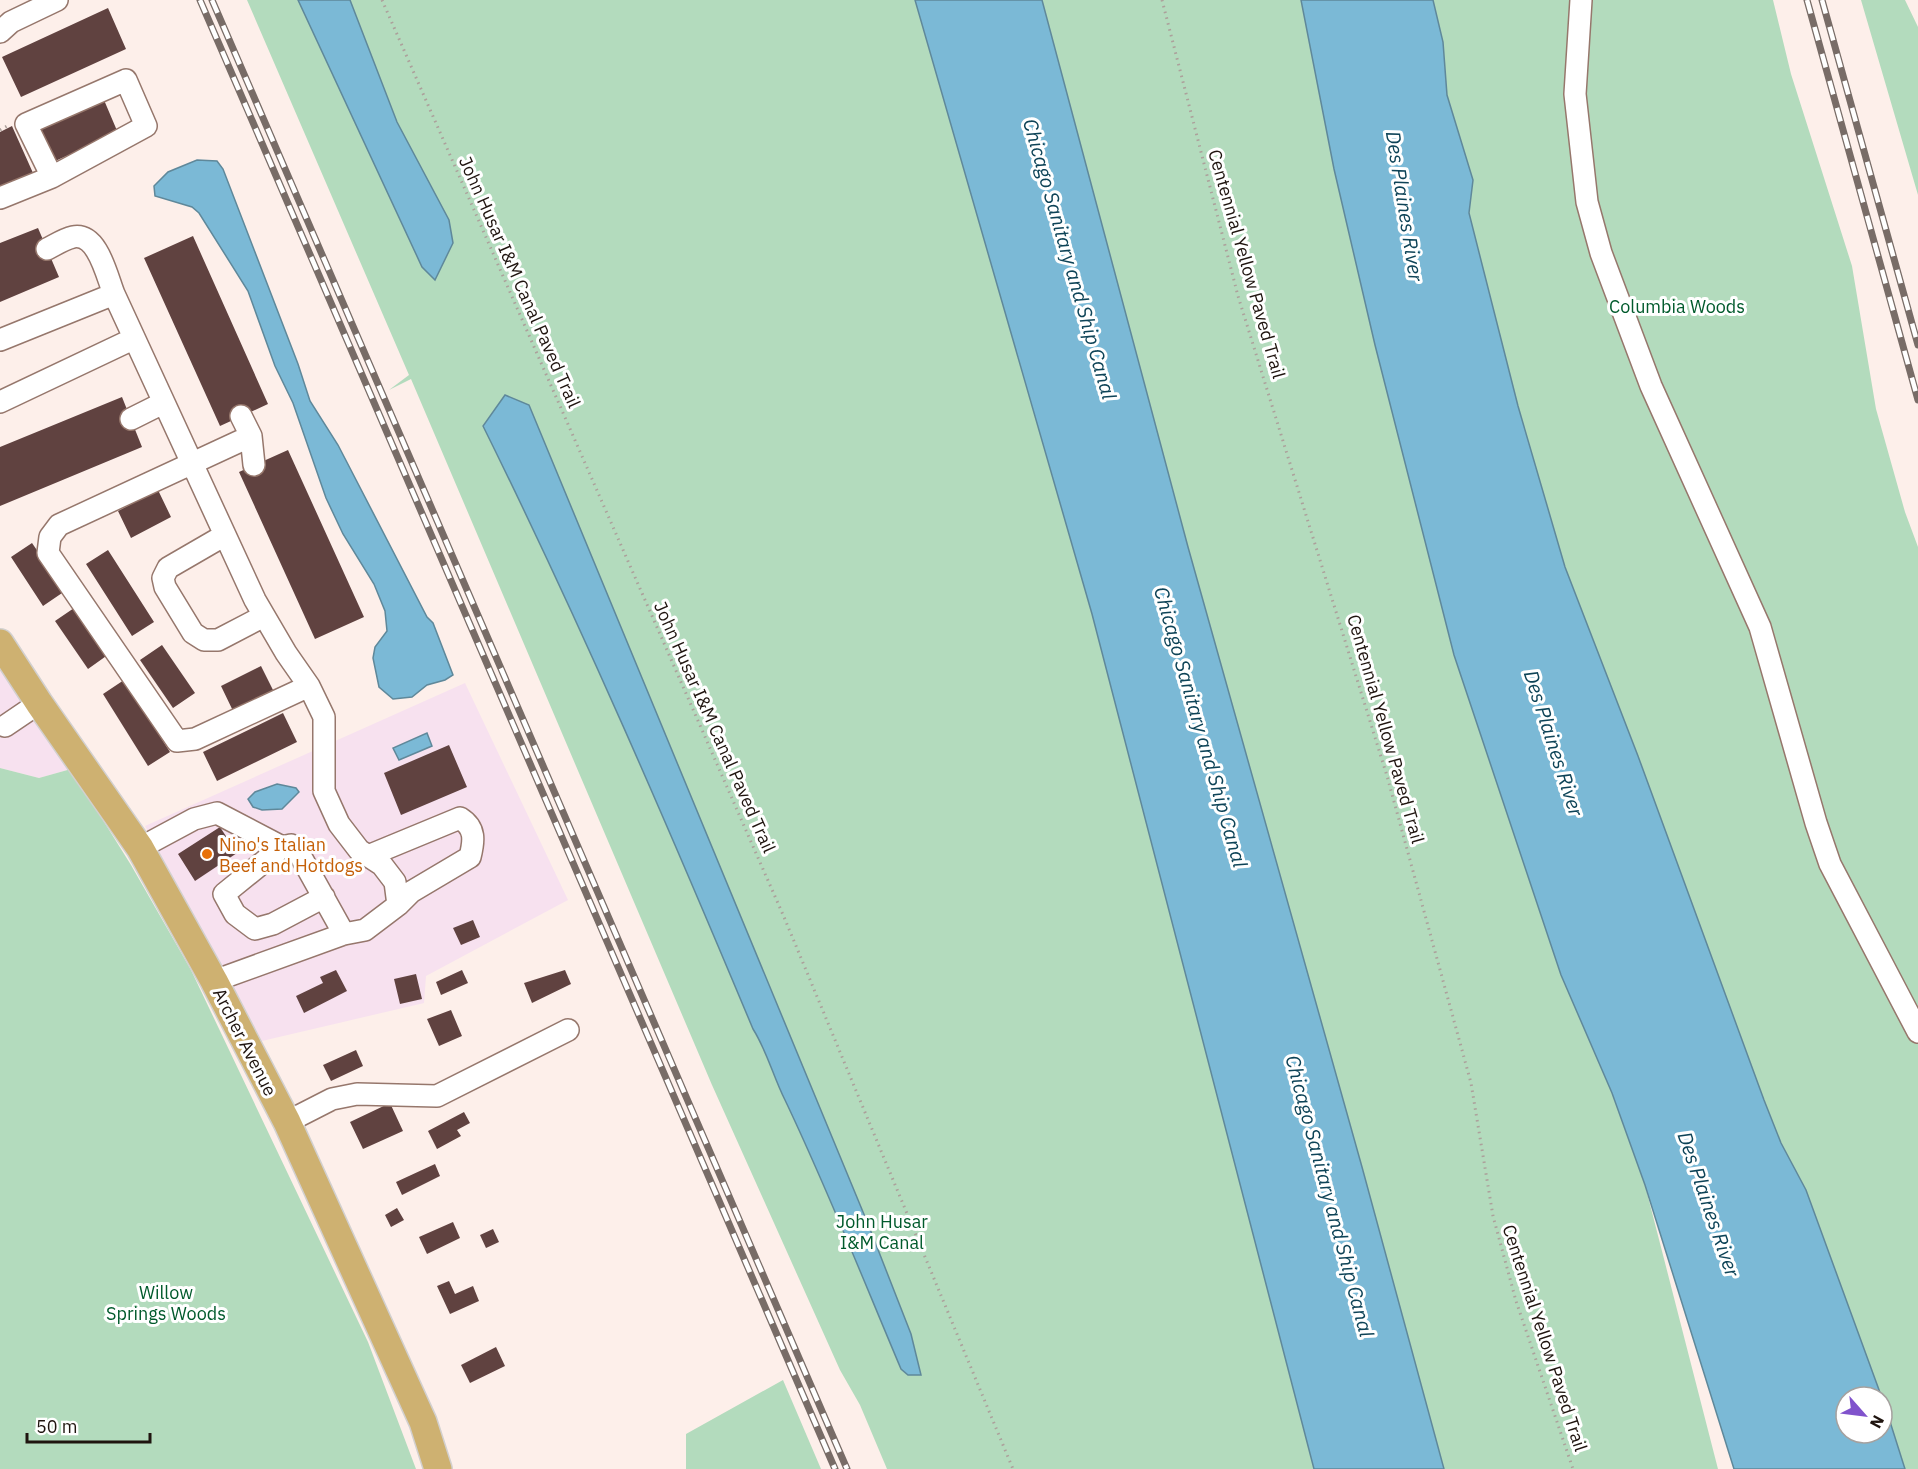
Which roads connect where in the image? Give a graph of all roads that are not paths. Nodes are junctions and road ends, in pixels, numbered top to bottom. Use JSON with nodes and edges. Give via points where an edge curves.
{"nodes":[{"id":1,"x":57,"y":0,"type":"edge"},
{"id":2,"x":1581,"y":0,"type":"edge"},
{"id":3,"x":0,"y":32,"type":"edge"},
{"id":4,"x":52,"y":177,"type":"junction"},
{"id":5,"x":0,"y":198,"type":"edge"},
{"id":6,"x":47,"y":249,"type":"dead end"},
{"id":7,"x":114,"y":294,"type":"junction"},
{"id":8,"x":133,"y":339,"type":"junction"},
{"id":9,"x":0,"y":340,"type":"edge"},
{"id":10,"x":0,"y":402,"type":"edge"},
{"id":11,"x":163,"y":403,"type":"junction"},
{"id":12,"x":241,"y":416,"type":"dead end"},
{"id":13,"x":131,"y":419,"type":"dead end"},
{"id":14,"x":251,"y":436,"type":"junction"},
{"id":15,"x":191,"y":462,"type":"junction"},
{"id":16,"x":254,"y":465,"type":"dead end"},
{"id":17,"x":225,"y":536,"type":"junction"},
{"id":18,"x":264,"y":616,"type":"junction"},
{"id":19,"x":0,"y":643,"type":"edge"},
{"id":20,"x":309,"y":686,"type":"junction"},
{"id":21,"x":39,"y":703,"type":"junction"},
{"id":22,"x":5,"y":726,"type":"dead end"},
{"id":23,"x":141,"y":848,"type":"junction"},
{"id":24,"x":282,"y":848,"type":"junction"},
{"id":25,"x":368,"y":856,"type":"junction"},
{"id":26,"x":324,"y":897,"type":"junction"},
{"id":27,"x":398,"y":905,"type":"junction"},
{"id":28,"x":344,"y":934,"type":"junction"},
{"id":29,"x":214,"y":981,"type":"junction"},
{"id":30,"x":568,"y":1030,"type":"dead end"},
{"id":31,"x":1918,"y":1032,"type":"edge"},
{"id":32,"x":287,"y":1122,"type":"junction"},
{"id":33,"x":438,"y":1469,"type":"edge"}],
"edges":[{"from":1,"to":3,"type":"street","via":[[11,22]]},
{"from":2,"to":31,"type":"street","via":[[1575,94],[1587,202],[1601,253],[1651,386],[1760,627],[1830,864]]},
{"from":4,"to":4,"type":"street","via":[[146,126],[126,80],[26,124]]},
{"from":4,"to":5,"type":"street"},
{"from":6,"to":7,"type":"street","via":[[74,237],[86,239],[96,249]]},
{"from":7,"to":8,"type":"street"},
{"from":7,"to":9,"type":"street"},
{"from":8,"to":10,"type":"street"},
{"from":8,"to":11,"type":"street"},
{"from":11,"to":13,"type":"street"},
{"from":11,"to":15,"type":"street"},
{"from":12,"to":14,"type":"street"},
{"from":14,"to":15,"type":"street"},
{"from":14,"to":16,"type":"street"},
{"from":15,"to":17,"type":"street"},
{"from":15,"to":20,"type":"street","via":[[59,525],[50,537],[48,553],[177,741],[195,739]]},
{"from":17,"to":18,"type":"street"},
{"from":17,"to":18,"type":"street","via":[[168,568],[165,588],[193,633],[204,640],[218,640]]},
{"from":18,"to":20,"type":"street"},
{"from":19,"to":21,"type":"main road","name":"Archer Avenue"},
{"from":20,"to":25,"type":"street","via":[[324,717],[324,791],[339,824]]},
{"from":21,"to":22,"type":"street"},
{"from":21,"to":23,"type":"main road","name":"Archer Avenue"},
{"from":23,"to":24,"type":"street","via":[[194,819],[216,813]]},
{"from":23,"to":29,"type":"main road","name":"Archer Avenue"},
{"from":24,"to":26,"type":"street","via":[[291,845],[300,855]]},
{"from":24,"to":26,"type":"street","via":[[225,894],[235,914],[255,929],[273,924]]},
{"from":25,"to":27,"type":"street","via":[[382,865],[395,882]]},
{"from":25,"to":27,"type":"street","via":[[460,818],[467,822],[475,838],[470,857],[411,892]]},
{"from":26,"to":28,"type":"street"},
{"from":27,"to":28,"type":"street","via":[[365,930]]},
{"from":28,"to":29,"type":"street"},
{"from":29,"to":32,"type":"main road","name":"Archer Avenue"},
{"from":30,"to":32,"type":"street","via":[[437,1096],[357,1094],[332,1099]]},
{"from":32,"to":33,"type":"main road","name":"Archer Avenue","via":[[423,1422]]}]}
